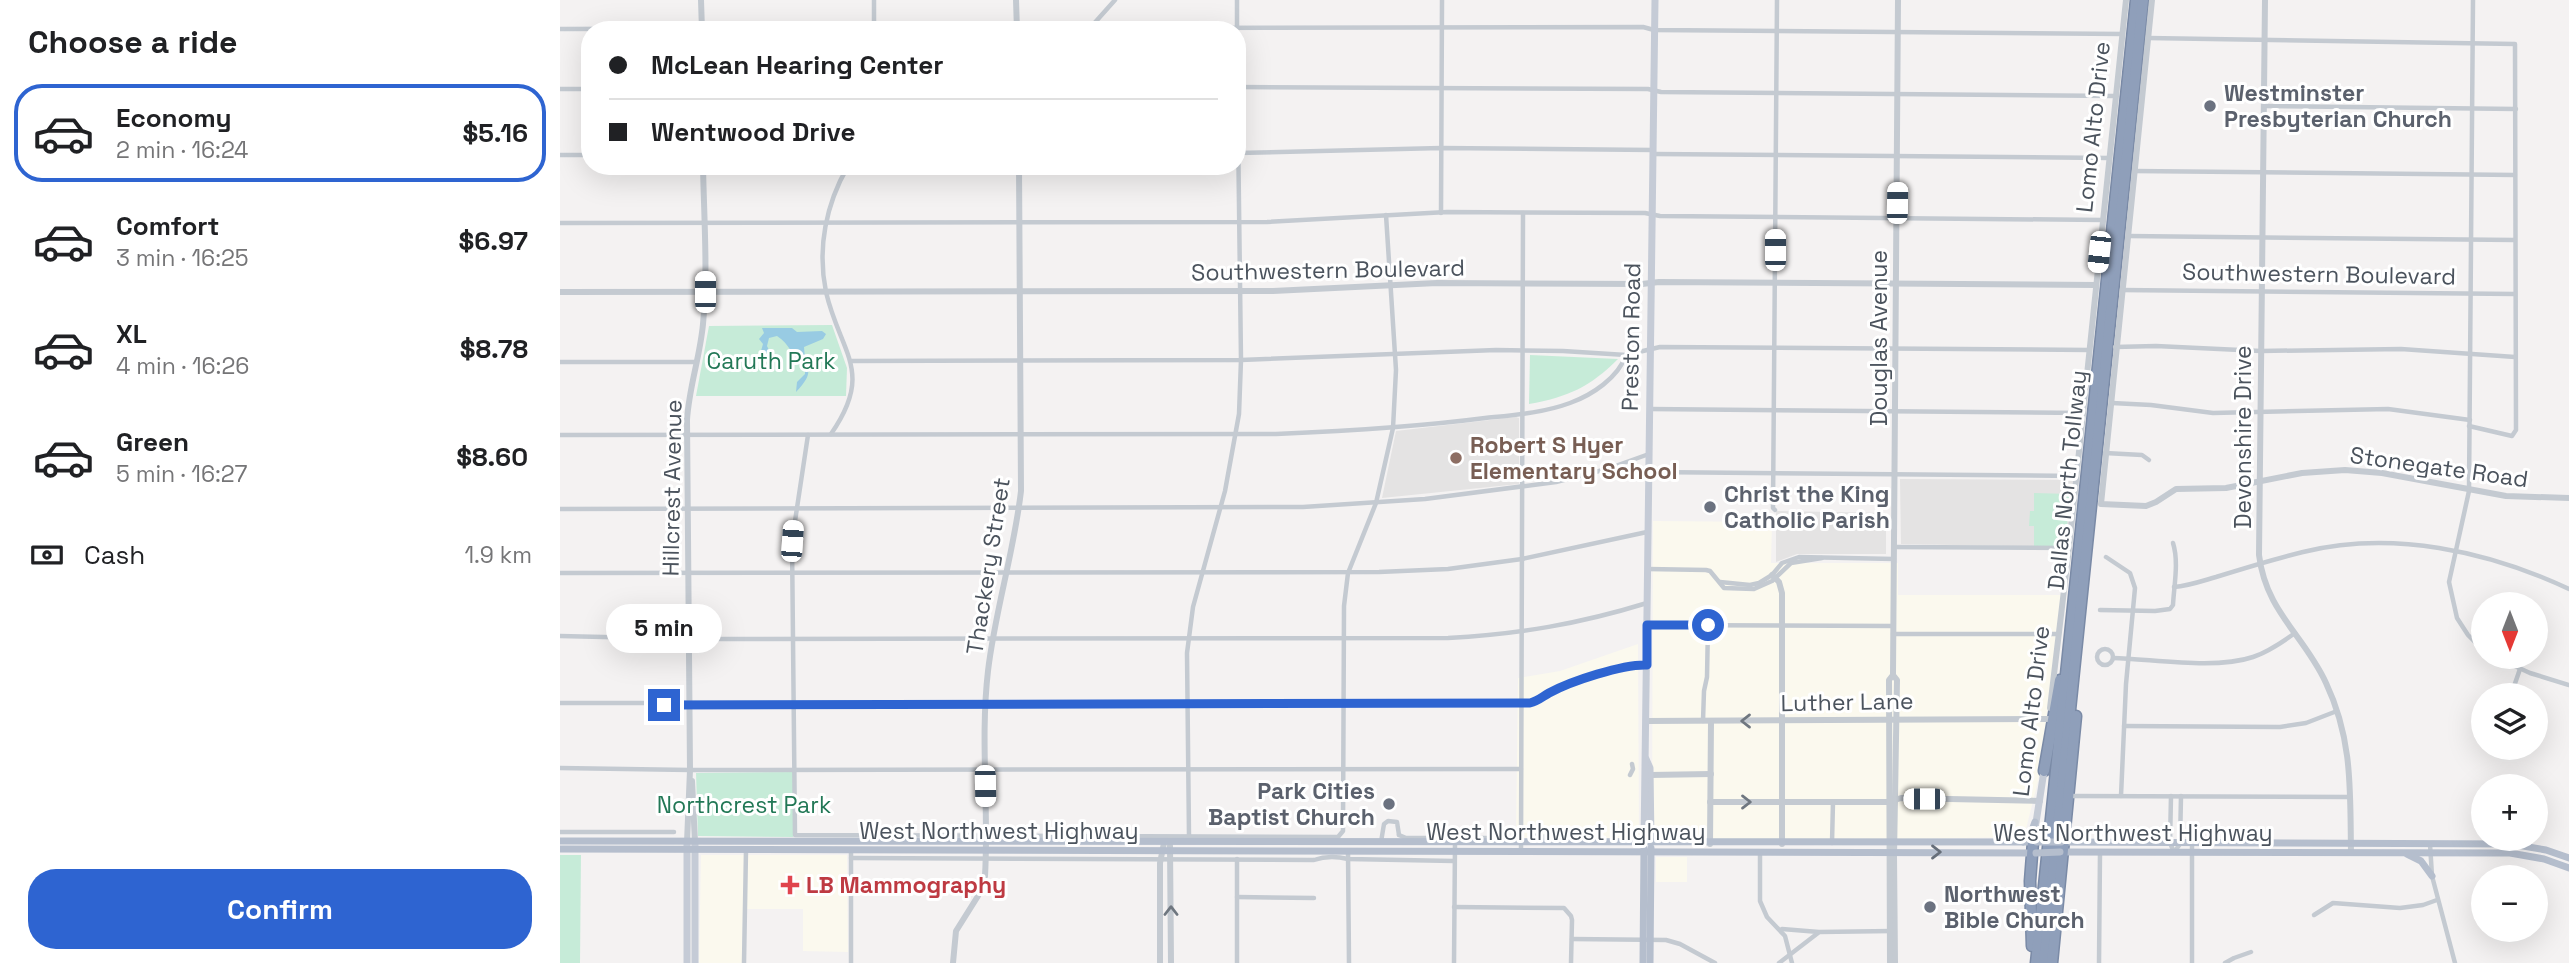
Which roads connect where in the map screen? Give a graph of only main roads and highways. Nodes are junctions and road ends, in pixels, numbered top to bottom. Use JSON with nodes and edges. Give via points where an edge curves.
{"nodes":[{"id":1,"x":1655,"y":0,"type":"edge"},
{"id":2,"x":2136,"y":0,"type":"edge"},
{"id":3,"x":2143,"y":0,"type":"edge"},
{"id":4,"x":2070,"y":645,"type":"junction"},
{"id":5,"x":2075,"y":665,"type":"junction"},
{"id":6,"x":2044,"y":771,"type":"joint"},
{"id":7,"x":1398,"y":839,"type":"junction"},
{"id":8,"x":560,"y":841,"type":"edge"},
{"id":9,"x":851,"y":842,"type":"junction"},
{"id":10,"x":1782,"y":844,"type":"junction"},
{"id":11,"x":691,"y":846,"type":"junction"},
{"id":12,"x":2032,"y":846,"type":"junction"},
{"id":13,"x":985,"y":847,"type":"junction"},
{"id":14,"x":1455,"y":847,"type":"junction"},
{"id":15,"x":1647,"y":847,"type":"junction"},
{"id":16,"x":1892,"y":847,"type":"junction"},
{"id":17,"x":1911,"y":847,"type":"junction"},
{"id":18,"x":2062,"y":847,"type":"junction"},
{"id":19,"x":2192,"y":848,"type":"junction"},
{"id":20,"x":2351,"y":848,"type":"junction"},
{"id":21,"x":2430,"y":848,"type":"junction"},
{"id":22,"x":560,"y":849,"type":"edge"},
{"id":23,"x":2471,"y":849,"type":"edge"},
{"id":24,"x":1166,"y":851,"type":"junction"},
{"id":25,"x":2517,"y":851,"type":"edge"},
{"id":26,"x":2548,"y":851,"type":"edge"},
{"id":27,"x":1739,"y":852,"type":"junction"},
{"id":28,"x":2403,"y":853,"type":"junction"},
{"id":29,"x":850,"y":854,"type":"junction"},
{"id":30,"x":1348,"y":854,"type":"junction"},
{"id":31,"x":2569,"y":858,"type":"edge"},
{"id":32,"x":2569,"y":868,"type":"edge"},
{"id":33,"x":2432,"y":876,"type":"road end"},
{"id":34,"x":1646,"y":939,"type":"junction"},
{"id":35,"x":691,"y":959,"type":"edge"},
{"id":36,"x":1643,"y":963,"type":"edge"},
{"id":37,"x":1650,"y":963,"type":"edge"},
{"id":38,"x":2034,"y":963,"type":"edge"},
{"id":39,"x":2044,"y":963,"type":"edge"},
{"id":40,"x":2052,"y":963,"type":"edge"}],
"edges":[{"from":1,"to":15,"type":"main road","name":"Preston Road"},
{"from":2,"to":4,"type":"highway","name":"Dallas North Tollway"},
{"from":3,"to":5,"type":"highway","name":"Dallas North Tollway"},
{"from":4,"to":6,"type":"highway"},
{"from":4,"to":38,"type":"highway","name":"Dallas North Tollway"},
{"from":5,"to":18,"type":"highway","via":[[2076,715]]},
{"from":5,"to":39,"type":"highway","name":"Dallas North Tollway"},
{"from":6,"to":12,"type":"main road","name":"Lomo Alto Drive"},
{"from":7,"to":14,"type":"main road","name":"West Northwest Highway"},
{"from":7,"to":24,"type":"main road","name":"West Northwest Highway"},
{"from":7,"to":30,"type":"main road","via":[[1394,848],[1356,848]]},
{"from":8,"to":11,"type":"main road","name":"West Northwest Highway"},
{"from":9,"to":11,"type":"main road","name":"West Northwest Highway"},
{"from":9,"to":13,"type":"main road","name":"West Northwest Highway"},
{"from":9,"to":29,"type":"main road"},
{"from":10,"to":15,"type":"main road","name":"West Northwest Highway"},
{"from":10,"to":16,"type":"main road","name":"West Northwest Highway"},
{"from":10,"to":27,"type":"main road"},
{"from":11,"to":22,"type":"main road","name":"West Northwest Highway"},
{"from":11,"to":29,"type":"main road","name":"West Northwest Highway"},
{"from":11,"to":35,"type":"main road"},
{"from":17,"to":12,"type":"main road","name":"West Northwest Highway","one_way":true},
{"from":12,"to":17,"type":"main road","name":"West Northwest Highway"},
{"from":12,"to":18,"type":"main road","name":"West Northwest Highway","bridge":true},
{"from":12,"to":38,"type":"highway"},
{"from":13,"to":24,"type":"main road","name":"West Northwest Highway"},
{"from":13,"to":29,"type":"main road","name":"West Northwest Highway"},
{"from":14,"to":15,"type":"main road","name":"West Northwest Highway"},
{"from":14,"to":30,"type":"main road","name":"West Northwest Highway"},
{"from":15,"to":27,"type":"main road","name":"West Northwest Highway"},
{"from":15,"to":34,"type":"main road","name":"Preston Road"},
{"from":16,"to":17,"type":"main road","name":"West Northwest Highway"},
{"from":16,"to":27,"type":"main road","name":"West Northwest Highway"},
{"from":18,"to":19,"type":"main road","name":"West Northwest Highway","via":[[2180,844]]},
{"from":18,"to":19,"type":"main road","name":"West Northwest Highway","via":[[2100,852]]},
{"from":18,"to":40,"type":"highway"},
{"from":19,"to":20,"type":"main road","name":"West Northwest Highway"},
{"from":20,"to":21,"type":"main road","name":"West Northwest Highway"},
{"from":20,"to":28,"type":"main road","name":"West Northwest Highway"},
{"from":21,"to":23,"type":"main road","name":"West Northwest Highway"},
{"from":21,"to":28,"type":"main road","name":"West Northwest Highway"},
{"from":24,"to":30,"type":"main road","name":"West Northwest Highway"},
{"from":25,"to":32,"type":"main road","name":"West Northwest Highway"},
{"from":26,"to":31,"type":"main road","name":"West Northwest Highway"},
{"from":28,"to":33,"type":"main road","via":[[2421,860]]},
{"from":34,"to":36,"type":"main road","name":"Preston Road"},
{"from":34,"to":37,"type":"main road","name":"Preston Road"}]}
